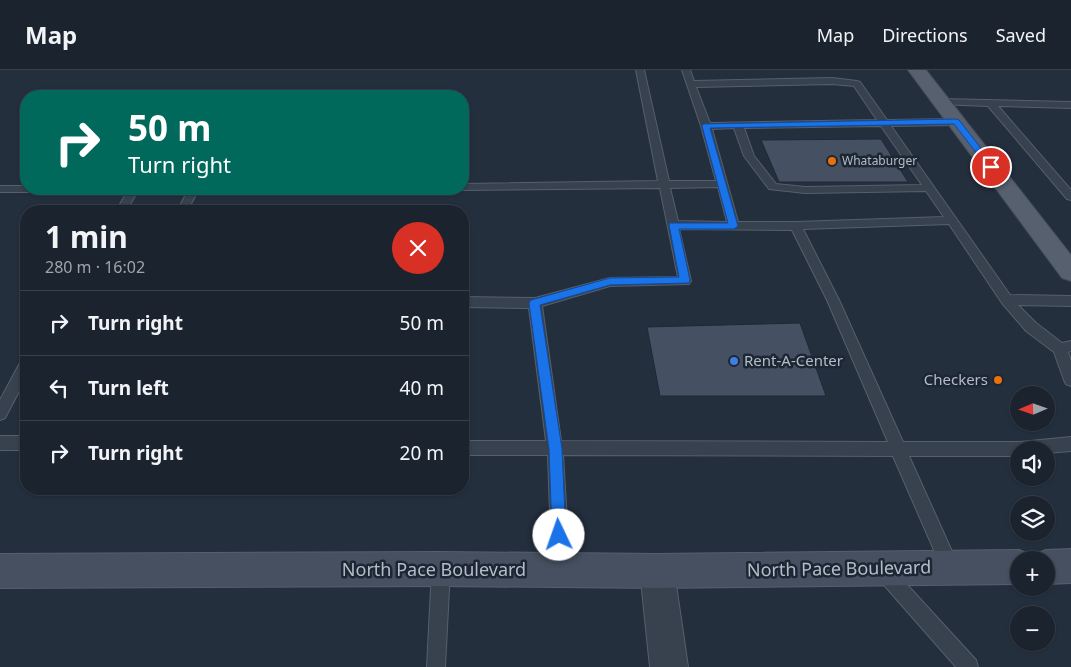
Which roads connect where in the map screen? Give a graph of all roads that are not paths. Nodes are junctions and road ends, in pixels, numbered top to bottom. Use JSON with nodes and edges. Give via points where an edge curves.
{"nodes":[{"id":1,"x":640,"y":70,"type":"edge"},
{"id":2,"x":686,"y":70,"type":"edge"},
{"id":3,"x":796,"y":70,"type":"edge"},
{"id":4,"x":917,"y":70,"type":"edge"},
{"id":5,"x":801,"y":82,"type":"junction"},
{"id":6,"x":691,"y":84,"type":"junction"},
{"id":7,"x":941,"y":102,"type":"junction"},
{"id":8,"x":990,"y":103,"type":"junction"},
{"id":9,"x":1071,"y":105,"type":"edge"},
{"id":10,"x":956,"y":122,"type":"junction"},
{"id":11,"x":884,"y":123,"type":"junction"},
{"id":12,"x":738,"y":125,"type":"junction"},
{"id":13,"x":706,"y":126,"type":"junction"},
{"id":14,"x":665,"y":184,"type":"junction"},
{"id":15,"x":722,"y":184,"type":"junction"},
{"id":16,"x":469,"y":187,"type":"edge"},
{"id":17,"x":929,"y":188,"type":"junction"},
{"id":18,"x":0,"y":190,"type":"edge"},
{"id":19,"x":20,"y":190,"type":"edge"},
{"id":20,"x":1071,"y":197,"type":"edge"},
{"id":21,"x":952,"y":220,"type":"junction"},
{"id":22,"x":674,"y":225,"type":"junction"},
{"id":23,"x":734,"y":226,"type":"junction"},
{"id":24,"x":796,"y":226,"type":"junction"},
{"id":25,"x":1071,"y":272,"type":"edge"},
{"id":26,"x":1006,"y":300,"type":"junction"},
{"id":27,"x":1071,"y":300,"type":"edge"},
{"id":28,"x":469,"y":302,"type":"edge"},
{"id":29,"x":535,"y":303,"type":"junction"},
{"id":30,"x":1065,"y":348,"type":"edge"},
{"id":31,"x":20,"y":376,"type":"edge"},
{"id":32,"x":1071,"y":380,"type":"edge"},
{"id":33,"x":0,"y":414,"type":"edge"},
{"id":34,"x":0,"y":443,"type":"edge"},
{"id":35,"x":20,"y":443,"type":"edge"},
{"id":36,"x":1071,"y":444,"type":"edge"},
{"id":37,"x":469,"y":448,"type":"edge"},
{"id":38,"x":555,"y":449,"type":"junction"},
{"id":39,"x":898,"y":449,"type":"junction"},
{"id":40,"x":1071,"y":566,"type":"edge"},
{"id":41,"x":1010,"y":567,"type":"edge"},
{"id":42,"x":1055,"y":567,"type":"edge"},
{"id":43,"x":950,"y":568,"type":"junction"},
{"id":44,"x":441,"y":569,"type":"junction"},
{"id":45,"x":881,"y":569,"type":"junction"},
{"id":46,"x":561,"y":570,"type":"junction"},
{"id":47,"x":0,"y":571,"type":"edge"},
{"id":48,"x":657,"y":571,"type":"junction"},
{"id":49,"x":436,"y":667,"type":"edge"},
{"id":50,"x":669,"y":667,"type":"edge"},
{"id":51,"x":969,"y":667,"type":"edge"}],
"edges":[{"from":1,"to":14,"type":"lane"},
{"from":2,"to":6,"type":"lane"},
{"from":3,"to":5,"type":"lane"},
{"from":4,"to":7,"type":"main road"},
{"from":5,"to":6,"type":"lane"},
{"from":5,"to":11,"type":"lane","via":[[857,84]]},
{"from":6,"to":13,"type":"lane"},
{"from":7,"to":8,"type":"lane"},
{"from":7,"to":10,"type":"main road"},
{"from":8,"to":9,"type":"lane"},
{"from":8,"to":20,"type":"lane"},
{"from":10,"to":11,"type":"lane"},
{"from":10,"to":25,"type":"main road"},
{"from":11,"to":12,"type":"lane"},
{"from":11,"to":17,"type":"lane"},
{"from":12,"to":13,"type":"lane"},
{"from":12,"to":17,"type":"lane","via":[[749,156],[773,187],[805,190]]},
{"from":13,"to":15,"type":"lane"},
{"from":14,"to":15,"type":"lane"},
{"from":14,"to":16,"type":"lane"},
{"from":14,"to":22,"type":"lane"},
{"from":15,"to":23,"type":"lane"},
{"from":17,"to":21,"type":"lane"},
{"from":18,"to":19,"type":"lane"},
{"from":21,"to":24,"type":"lane"},
{"from":21,"to":26,"type":"lane"},
{"from":22,"to":23,"type":"lane"},
{"from":22,"to":29,"type":"lane","via":[[685,280],[610,282]]},
{"from":23,"to":24,"type":"lane"},
{"from":24,"to":39,"type":"lane","via":[[833,300]]},
{"from":26,"to":27,"type":"lane"},
{"from":26,"to":30,"type":"lane","via":[[1031,327]]},
{"from":28,"to":29,"type":"lane"},
{"from":29,"to":38,"type":"lane"},
{"from":30,"to":32,"type":"lane"},
{"from":31,"to":33,"type":"lane"},
{"from":34,"to":35,"type":"lane"},
{"from":36,"to":39,"type":"lane","via":[[1020,449]]},
{"from":37,"to":38,"type":"lane"},
{"from":38,"to":39,"type":"lane"},
{"from":38,"to":46,"type":"lane"},
{"from":39,"to":43,"type":"lane"},
{"from":40,"to":42,"type":"main road"},
{"from":41,"to":43,"type":"main road","name":"North Pace Boulevard"},
{"from":43,"to":45,"type":"main road","name":"North Pace Boulevard"},
{"from":44,"to":46,"type":"main road","name":"North Pace Boulevard"},
{"from":44,"to":47,"type":"main road","name":"North Pace Boulevard"},
{"from":44,"to":49,"type":"lane"},
{"from":45,"to":48,"type":"main road","name":"North Pace Boulevard"},
{"from":45,"to":51,"type":"lane"},
{"from":46,"to":48,"type":"main road","name":"North Pace Boulevard"},
{"from":48,"to":50,"type":"street"}]}
